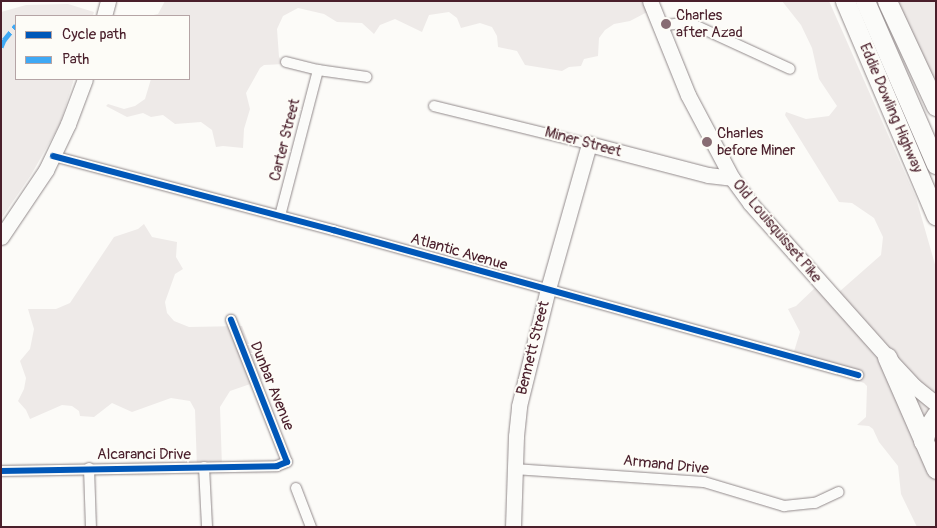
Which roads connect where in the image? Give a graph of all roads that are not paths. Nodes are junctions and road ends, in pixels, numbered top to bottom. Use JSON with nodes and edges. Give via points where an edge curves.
{"nodes":[{"id":1,"x":108,"y":1,"type":"edge"},
{"id":2,"x":650,"y":1,"type":"edge"},
{"id":3,"x":845,"y":1,"type":"edge"},
{"id":4,"x":865,"y":1,"type":"edge"},
{"id":5,"x":887,"y":1,"type":"edge"},
{"id":6,"x":104,"y":15,"type":"edge"},
{"id":7,"x":660,"y":26,"type":"junction"},
{"id":8,"x":286,"y":62,"type":"dead end"},
{"id":9,"x":790,"y":69,"type":"dead end"},
{"id":10,"x":318,"y":70,"type":"junction"},
{"id":11,"x":367,"y":77,"type":"dead end"},
{"id":12,"x":84,"y":80,"type":"edge"},
{"id":13,"x":434,"y":106,"type":"dead end"},
{"id":14,"x":936,"y":106,"type":"edge"},
{"id":15,"x":589,"y":144,"type":"junction"},
{"id":16,"x":53,"y":156,"type":"junction"},
{"id":17,"x":936,"y":164,"type":"edge"},
{"id":18,"x":732,"y":178,"type":"junction"},
{"id":19,"x":936,"y":215,"type":"edge"},
{"id":20,"x":280,"y":216,"type":"junction"},
{"id":21,"x":1,"y":237,"type":"edge"},
{"id":22,"x":548,"y":289,"type":"junction"},
{"id":23,"x":232,"y":320,"type":"dead end"},
{"id":24,"x":887,"y":357,"type":"junction"},
{"id":25,"x":858,"y":375,"type":"dead end"},
{"id":26,"x":936,"y":404,"type":"edge"},
{"id":27,"x":936,"y":415,"type":"edge"},
{"id":28,"x":923,"y":441,"type":"junction"},
{"id":29,"x":287,"y":462,"type":"joint"},
{"id":30,"x":204,"y":467,"type":"junction"},
{"id":31,"x":89,"y":468,"type":"junction"},
{"id":32,"x":514,"y":469,"type":"junction"},
{"id":33,"x":936,"y":469,"type":"edge"},
{"id":34,"x":1,"y":471,"type":"edge"},
{"id":35,"x":296,"y":488,"type":"dead end"},
{"id":36,"x":839,"y":492,"type":"dead end"},
{"id":37,"x":91,"y":527,"type":"edge"},
{"id":38,"x":207,"y":527,"type":"edge"},
{"id":39,"x":311,"y":527,"type":"edge"},
{"id":40,"x":513,"y":527,"type":"edge"}],
"edges":[{"from":1,"to":6,"type":"street"},
{"from":2,"to":7,"type":"street","name":"Old Louisquisset Pike"},
{"from":3,"to":19,"type":"highway","name":"Eddie Dowling Highway"},
{"from":4,"to":17,"type":"highway","name":"Eddie Dowling Highway"},
{"from":5,"to":14,"type":"highway"},
{"from":7,"to":9,"type":"street","via":[[688,22]]},
{"from":7,"to":18,"type":"street","name":"Old Louisquisset Pike","via":[[688,95]]},
{"from":8,"to":10,"type":"street"},
{"from":10,"to":11,"type":"street"},
{"from":10,"to":20,"type":"street","name":"Carter Street"},
{"from":12,"to":16,"type":"street"},
{"from":13,"to":15,"type":"street","name":"Miner Street"},
{"from":15,"to":18,"type":"street","name":"Miner Street","via":[[708,175]]},
{"from":15,"to":22,"type":"street","name":"Bennett Street"},
{"from":16,"to":20,"type":"street","name":"Atlantic Avenue"},
{"from":16,"to":21,"type":"street"},
{"from":18,"to":24,"type":"street","name":"Old Louisquisset Pike","via":[[750,203]]},
{"from":20,"to":22,"type":"street","name":"Atlantic Avenue"},
{"from":22,"to":25,"type":"street","name":"Atlantic Avenue"},
{"from":22,"to":32,"type":"street","name":"Bennett Street","via":[[519,406]]},
{"from":23,"to":29,"type":"street","name":"Dunbar Avenue"},
{"from":24,"to":26,"type":"street","name":"Old Louisquisset Pike"},
{"from":24,"to":28,"type":"highway"},
{"from":27,"to":28,"type":"highway","via":[[926,429]]},
{"from":28,"to":33,"type":"highway"},
{"from":29,"to":30,"type":"street","name":"Alcaranci Drive","via":[[277,466]]},
{"from":30,"to":31,"type":"street","name":"Alcaranci Drive"},
{"from":30,"to":38,"type":"street"},
{"from":31,"to":34,"type":"street","name":"Alcaranci Drive"},
{"from":31,"to":37,"type":"street"},
{"from":32,"to":36,"type":"street","name":"Armand Drive","via":[[704,482],[784,506],[815,503]]},
{"from":32,"to":40,"type":"street","name":"Bennett Street"},
{"from":35,"to":39,"type":"street"}]}
